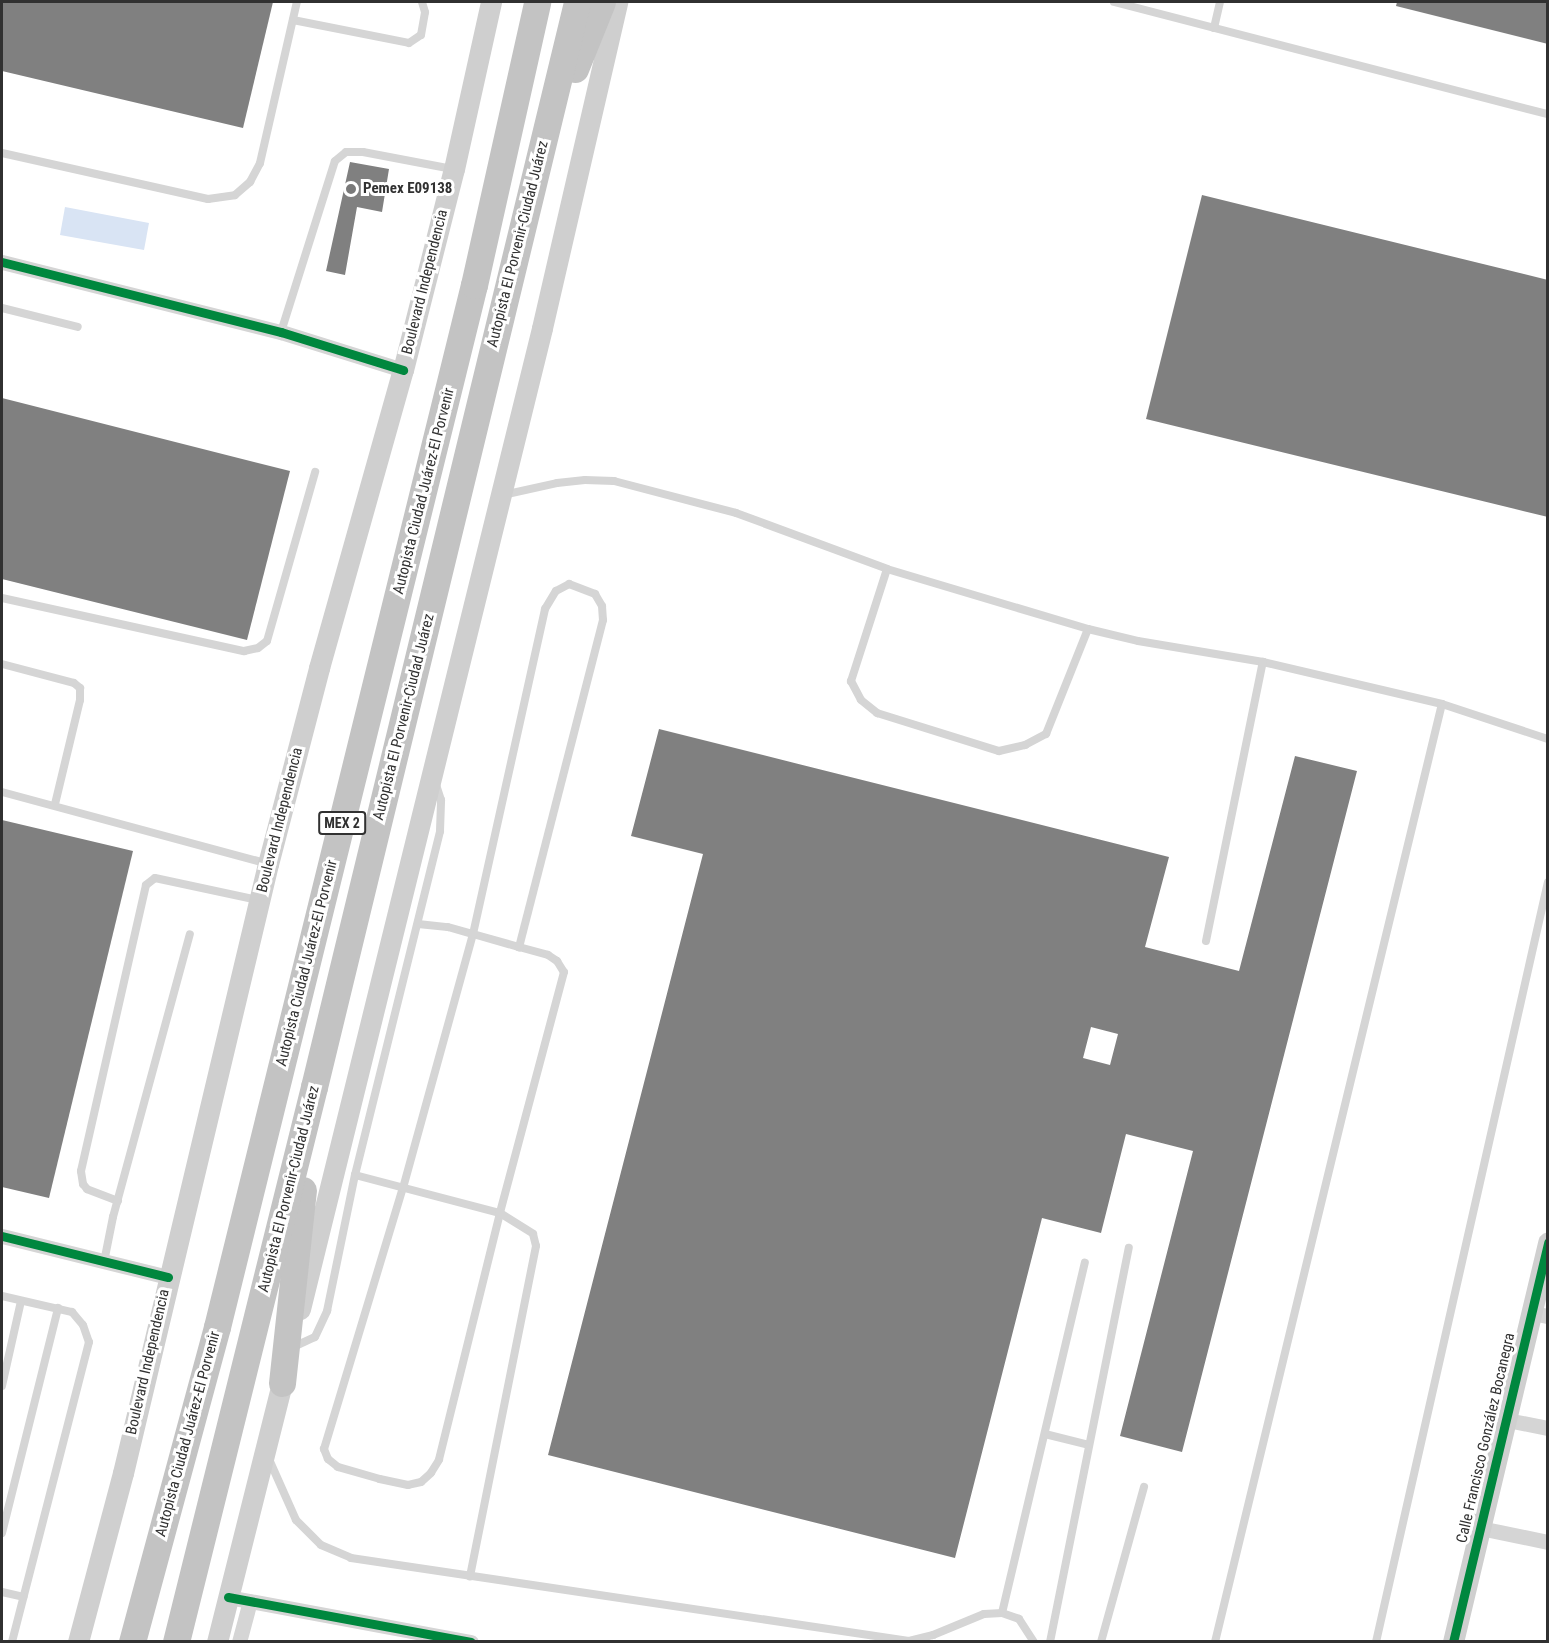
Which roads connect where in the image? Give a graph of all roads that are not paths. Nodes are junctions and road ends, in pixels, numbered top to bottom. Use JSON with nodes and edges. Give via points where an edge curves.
{"nodes":[{"id":1,"x":297,"y":2,"type":"edge"},
{"id":2,"x":422,"y":2,"type":"edge"},
{"id":3,"x":491,"y":2,"type":"edge"},
{"id":4,"x":531,"y":2,"type":"edge"},
{"id":5,"x":537,"y":2,"type":"edge"},
{"id":6,"x":577,"y":2,"type":"edge"},
{"id":7,"x":602,"y":2,"type":"edge"},
{"id":8,"x":617,"y":2,"type":"edge"},
{"id":9,"x":1114,"y":2,"type":"edge"},
{"id":10,"x":1220,"y":2,"type":"edge"},
{"id":11,"x":293,"y":20,"type":"junction"},
{"id":12,"x":1214,"y":28,"type":"junction"},
{"id":13,"x":528,"y":39,"type":"junction"},
{"id":14,"x":1548,"y":114,"type":"edge"},
{"id":15,"x":2,"y":153,"type":"edge"},
{"id":16,"x":538,"y":159,"type":"junction"},
{"id":17,"x":454,"y":169,"type":"junction"},
{"id":18,"x":2,"y":262,"type":"edge"},
{"id":19,"x":2,"y":308,"type":"edge"},
{"id":20,"x":78,"y":327,"type":"dead end"},
{"id":21,"x":281,"y":332,"type":"junction"},
{"id":22,"x":403,"y":370,"type":"junction"},
{"id":23,"x":315,"y":472,"type":"dead end"},
{"id":24,"x":501,"y":495,"type":"junction"},
{"id":25,"x":887,"y":569,"type":"junction"},
{"id":26,"x":2,"y":598,"type":"edge"},
{"id":27,"x":1088,"y":629,"type":"junction"},
{"id":28,"x":1263,"y":662,"type":"junction"},
{"id":29,"x":2,"y":664,"type":"edge"},
{"id":30,"x":1442,"y":704,"type":"junction"},
{"id":31,"x":1548,"y":739,"type":"edge"},
{"id":32,"x":432,"y":776,"type":"junction"},
{"id":33,"x":2,"y":792,"type":"edge"},
{"id":34,"x":55,"y":804,"type":"junction"},
{"id":35,"x":268,"y":864,"type":"junction"},
{"id":36,"x":1548,"y":882,"type":"edge"},
{"id":37,"x":261,"y":901,"type":"junction"},
{"id":38,"x":418,"y":924,"type":"junction"},
{"id":39,"x":189,"y":934,"type":"dead end"},
{"id":40,"x":473,"y":934,"type":"junction"},
{"id":41,"x":1206,"y":941,"type":"dead end"},
{"id":42,"x":519,"y":947,"type":"junction"},
{"id":43,"x":365,"y":1041,"type":"junction"},
{"id":44,"x":387,"y":1047,"type":"junction"},
{"id":45,"x":314,"y":1087,"type":"junction"},
{"id":46,"x":355,"y":1175,"type":"junction"},
{"id":47,"x":403,"y":1188,"type":"junction"},
{"id":48,"x":118,"y":1200,"type":"junction"},
{"id":49,"x":500,"y":1213,"type":"junction"},
{"id":50,"x":2,"y":1236,"type":"edge"},
{"id":51,"x":1548,"y":1242,"type":"edge"},
{"id":52,"x":1129,"y":1248,"type":"dead end"},
{"id":53,"x":104,"y":1262,"type":"junction"},
{"id":54,"x":1085,"y":1263,"type":"dead end"},
{"id":55,"x":168,"y":1277,"type":"junction"},
{"id":56,"x":2,"y":1296,"type":"edge"},
{"id":57,"x":21,"y":1301,"type":"junction"},
{"id":58,"x":58,"y":1308,"type":"junction"},
{"id":59,"x":1540,"y":1314,"type":"edge"},
{"id":60,"x":291,"y":1348,"type":"junction"},
{"id":61,"x":282,"y":1383,"type":"junction"},
{"id":62,"x":2,"y":1386,"type":"edge"},
{"id":63,"x":1507,"y":1420,"type":"junction"},
{"id":64,"x":1548,"y":1428,"type":"edge"},
{"id":65,"x":1045,"y":1434,"type":"junction"},
{"id":66,"x":1089,"y":1445,"type":"junction"},
{"id":67,"x":265,"y":1450,"type":"junction"},
{"id":68,"x":1144,"y":1487,"type":"dead end"},
{"id":69,"x":1480,"y":1528,"type":"junction"},
{"id":70,"x":2,"y":1533,"type":"edge"},
{"id":71,"x":1548,"y":1542,"type":"edge"},
{"id":72,"x":470,"y":1576,"type":"junction"},
{"id":73,"x":2,"y":1592,"type":"edge"},
{"id":74,"x":23,"y":1597,"type":"junction"},
{"id":75,"x":228,"y":1597,"type":"junction"},
{"id":76,"x":250,"y":1601,"type":"junction"},
{"id":77,"x":1002,"y":1613,"type":"junction"},
{"id":78,"x":12,"y":1641,"type":"edge"},
{"id":79,"x":78,"y":1641,"type":"edge"},
{"id":80,"x":132,"y":1641,"type":"edge"},
{"id":81,"x":176,"y":1641,"type":"edge"},
{"id":82,"x":217,"y":1641,"type":"edge"},
{"id":83,"x":239,"y":1641,"type":"edge"},
{"id":84,"x":471,"y":1641,"type":"edge"},
{"id":85,"x":1034,"y":1641,"type":"edge"},
{"id":86,"x":1050,"y":1641,"type":"edge"},
{"id":87,"x":1101,"y":1641,"type":"edge"},
{"id":88,"x":1215,"y":1641,"type":"edge"},
{"id":89,"x":1376,"y":1641,"type":"edge"},
{"id":90,"x":1453,"y":1641,"type":"edge"}],
"edges":[{"from":1,"to":11,"type":"lane"},
{"from":2,"to":11,"type":"lane","via":[[425,12],[421,35],[409,43]]},
{"from":3,"to":17,"type":"main road","name":"Boulevard Independencia"},
{"from":4,"to":13,"type":"highway"},
{"from":5,"to":13,"type":"highway","name":"Autopista Ciudad Juárez-El Porvenir","number":"MEX 2"},
{"from":6,"to":16,"type":"highway","name":"Autopista El Porvenir-Ciudad Juárez","number":"MEX 2"},
{"from":7,"to":16,"type":"highway"},
{"from":8,"to":24,"type":"main road"},
{"from":9,"to":12,"type":"lane"},
{"from":10,"to":12,"type":"lane"},
{"from":11,"to":15,"type":"lane","via":[[260,163],[250,182],[234,195],[208,199]]},
{"from":12,"to":14,"type":"lane"},
{"from":13,"to":80,"type":"highway","name":"Autopista Ciudad Juárez-El Porvenir","number":"MEX 2","via":[[460,343],[220,1315]]},
{"from":16,"to":45,"type":"highway","name":"Autopista El Porvenir-Ciudad Juárez","number":"MEX 2"},
{"from":17,"to":21,"type":"lane","via":[[363,152],[346,152],[335,161]]},
{"from":17,"to":22,"type":"main road","name":"Boulevard Independencia"},
{"from":18,"to":21,"type":"street"},
{"from":19,"to":20,"type":"lane"},
{"from":21,"to":22,"type":"street"},
{"from":22,"to":35,"type":"main road","name":"Boulevard Independencia"},
{"from":23,"to":26,"type":"lane","via":[[267,641],[258,648],[244,651]]},
{"from":24,"to":25,"type":"lane","via":[[557,483],[614,481],[736,513]]},
{"from":24,"to":32,"type":"main road"},
{"from":25,"to":27,"type":"lane"},
{"from":25,"to":27,"type":"lane","via":[[851,681],[861,700],[877,713],[999,751],[1025,745],[1046,734]]},
{"from":27,"to":28,"type":"lane"},
{"from":28,"to":30,"type":"lane"},
{"from":28,"to":41,"type":"lane"},
{"from":29,"to":34,"type":"lane","via":[[74,683],[80,688]]},
{"from":30,"to":31,"type":"lane"},
{"from":30,"to":88,"type":"lane"},
{"from":32,"to":38,"type":"lane","via":[[442,816]]},
{"from":32,"to":43,"type":"main road"},
{"from":33,"to":34,"type":"lane"},
{"from":34,"to":35,"type":"lane"},
{"from":35,"to":37,"type":"main road","name":"Boulevard Independencia"},
{"from":36,"to":89,"type":"lane"},
{"from":37,"to":48,"type":"lane","via":[[155,878],[146,885],[81,1171],[87,1188]]},
{"from":37,"to":55,"type":"main road","name":"Boulevard Independencia"},
{"from":38,"to":40,"type":"lane"},
{"from":38,"to":44,"type":"lane"},
{"from":39,"to":48,"type":"lane"},
{"from":40,"to":42,"type":"lane"},
{"from":40,"to":42,"type":"lane","via":[[545,609],[556,591],[569,584],[595,594],[602,606],[603,620]]},
{"from":40,"to":47,"type":"lane"},
{"from":42,"to":49,"type":"lane","via":[[548,955],[564,972]]},
{"from":43,"to":44,"type":"lane"},
{"from":43,"to":60,"type":"main road"},
{"from":44,"to":46,"type":"lane"},
{"from":45,"to":61,"type":"highway"},
{"from":45,"to":81,"type":"highway","name":"Autopista El Porvenir-Ciudad Juárez","number":"MEX 2"},
{"from":46,"to":47,"type":"lane"},
{"from":46,"to":60,"type":"lane","via":[[321,1328],[315,1338]]},
{"from":47,"to":49,"type":"lane"},
{"from":47,"to":49,"type":"lane","via":[[324,1449],[338,1467],[380,1479],[408,1485],[421,1482],[439,1460]]},
{"from":48,"to":53,"type":"lane"},
{"from":49,"to":72,"type":"lane","via":[[533,1234],[536,1246]]},
{"from":50,"to":53,"type":"street"},
{"from":51,"to":59,"type":"main road","name":"Calle Francisco González Bocanegra"},
{"from":52,"to":66,"type":"lane"},
{"from":53,"to":55,"type":"street"},
{"from":54,"to":65,"type":"lane"},
{"from":55,"to":79,"type":"main road","name":"Boulevard Independencia","via":[[123,1473]]},
{"from":56,"to":57,"type":"lane"},
{"from":57,"to":58,"type":"lane"},
{"from":57,"to":62,"type":"lane"},
{"from":58,"to":70,"type":"lane"},
{"from":58,"to":74,"type":"lane","via":[[79,1318],[89,1342]]},
{"from":59,"to":63,"type":"main road","name":"Calle Francisco González Bocanegra"},
{"from":60,"to":61,"type":"main road"},
{"from":61,"to":67,"type":"main road"},
{"from":63,"to":64,"type":"street"},
{"from":63,"to":69,"type":"main road","name":"Calle Francisco González Bocanegra"},
{"from":65,"to":66,"type":"lane"},
{"from":65,"to":77,"type":"lane"},
{"from":66,"to":86,"type":"lane"},
{"from":67,"to":72,"type":"lane","via":[[296,1520],[321,1545],[351,1558]]},
{"from":67,"to":75,"type":"main road"},
{"from":68,"to":87,"type":"lane"},
{"from":69,"to":71,"type":"street"},
{"from":69,"to":90,"type":"main road","name":"Calle Francisco González Bocanegra"},
{"from":72,"to":77,"type":"lane","via":[[909,1641],[984,1614]]},
{"from":73,"to":74,"type":"lane"},
{"from":74,"to":78,"type":"lane"},
{"from":75,"to":76,"type":"street"},
{"from":75,"to":82,"type":"main road"},
{"from":76,"to":83,"type":"street"},
{"from":76,"to":84,"type":"street"},
{"from":77,"to":85,"type":"lane","via":[[1019,1619]]}]}
